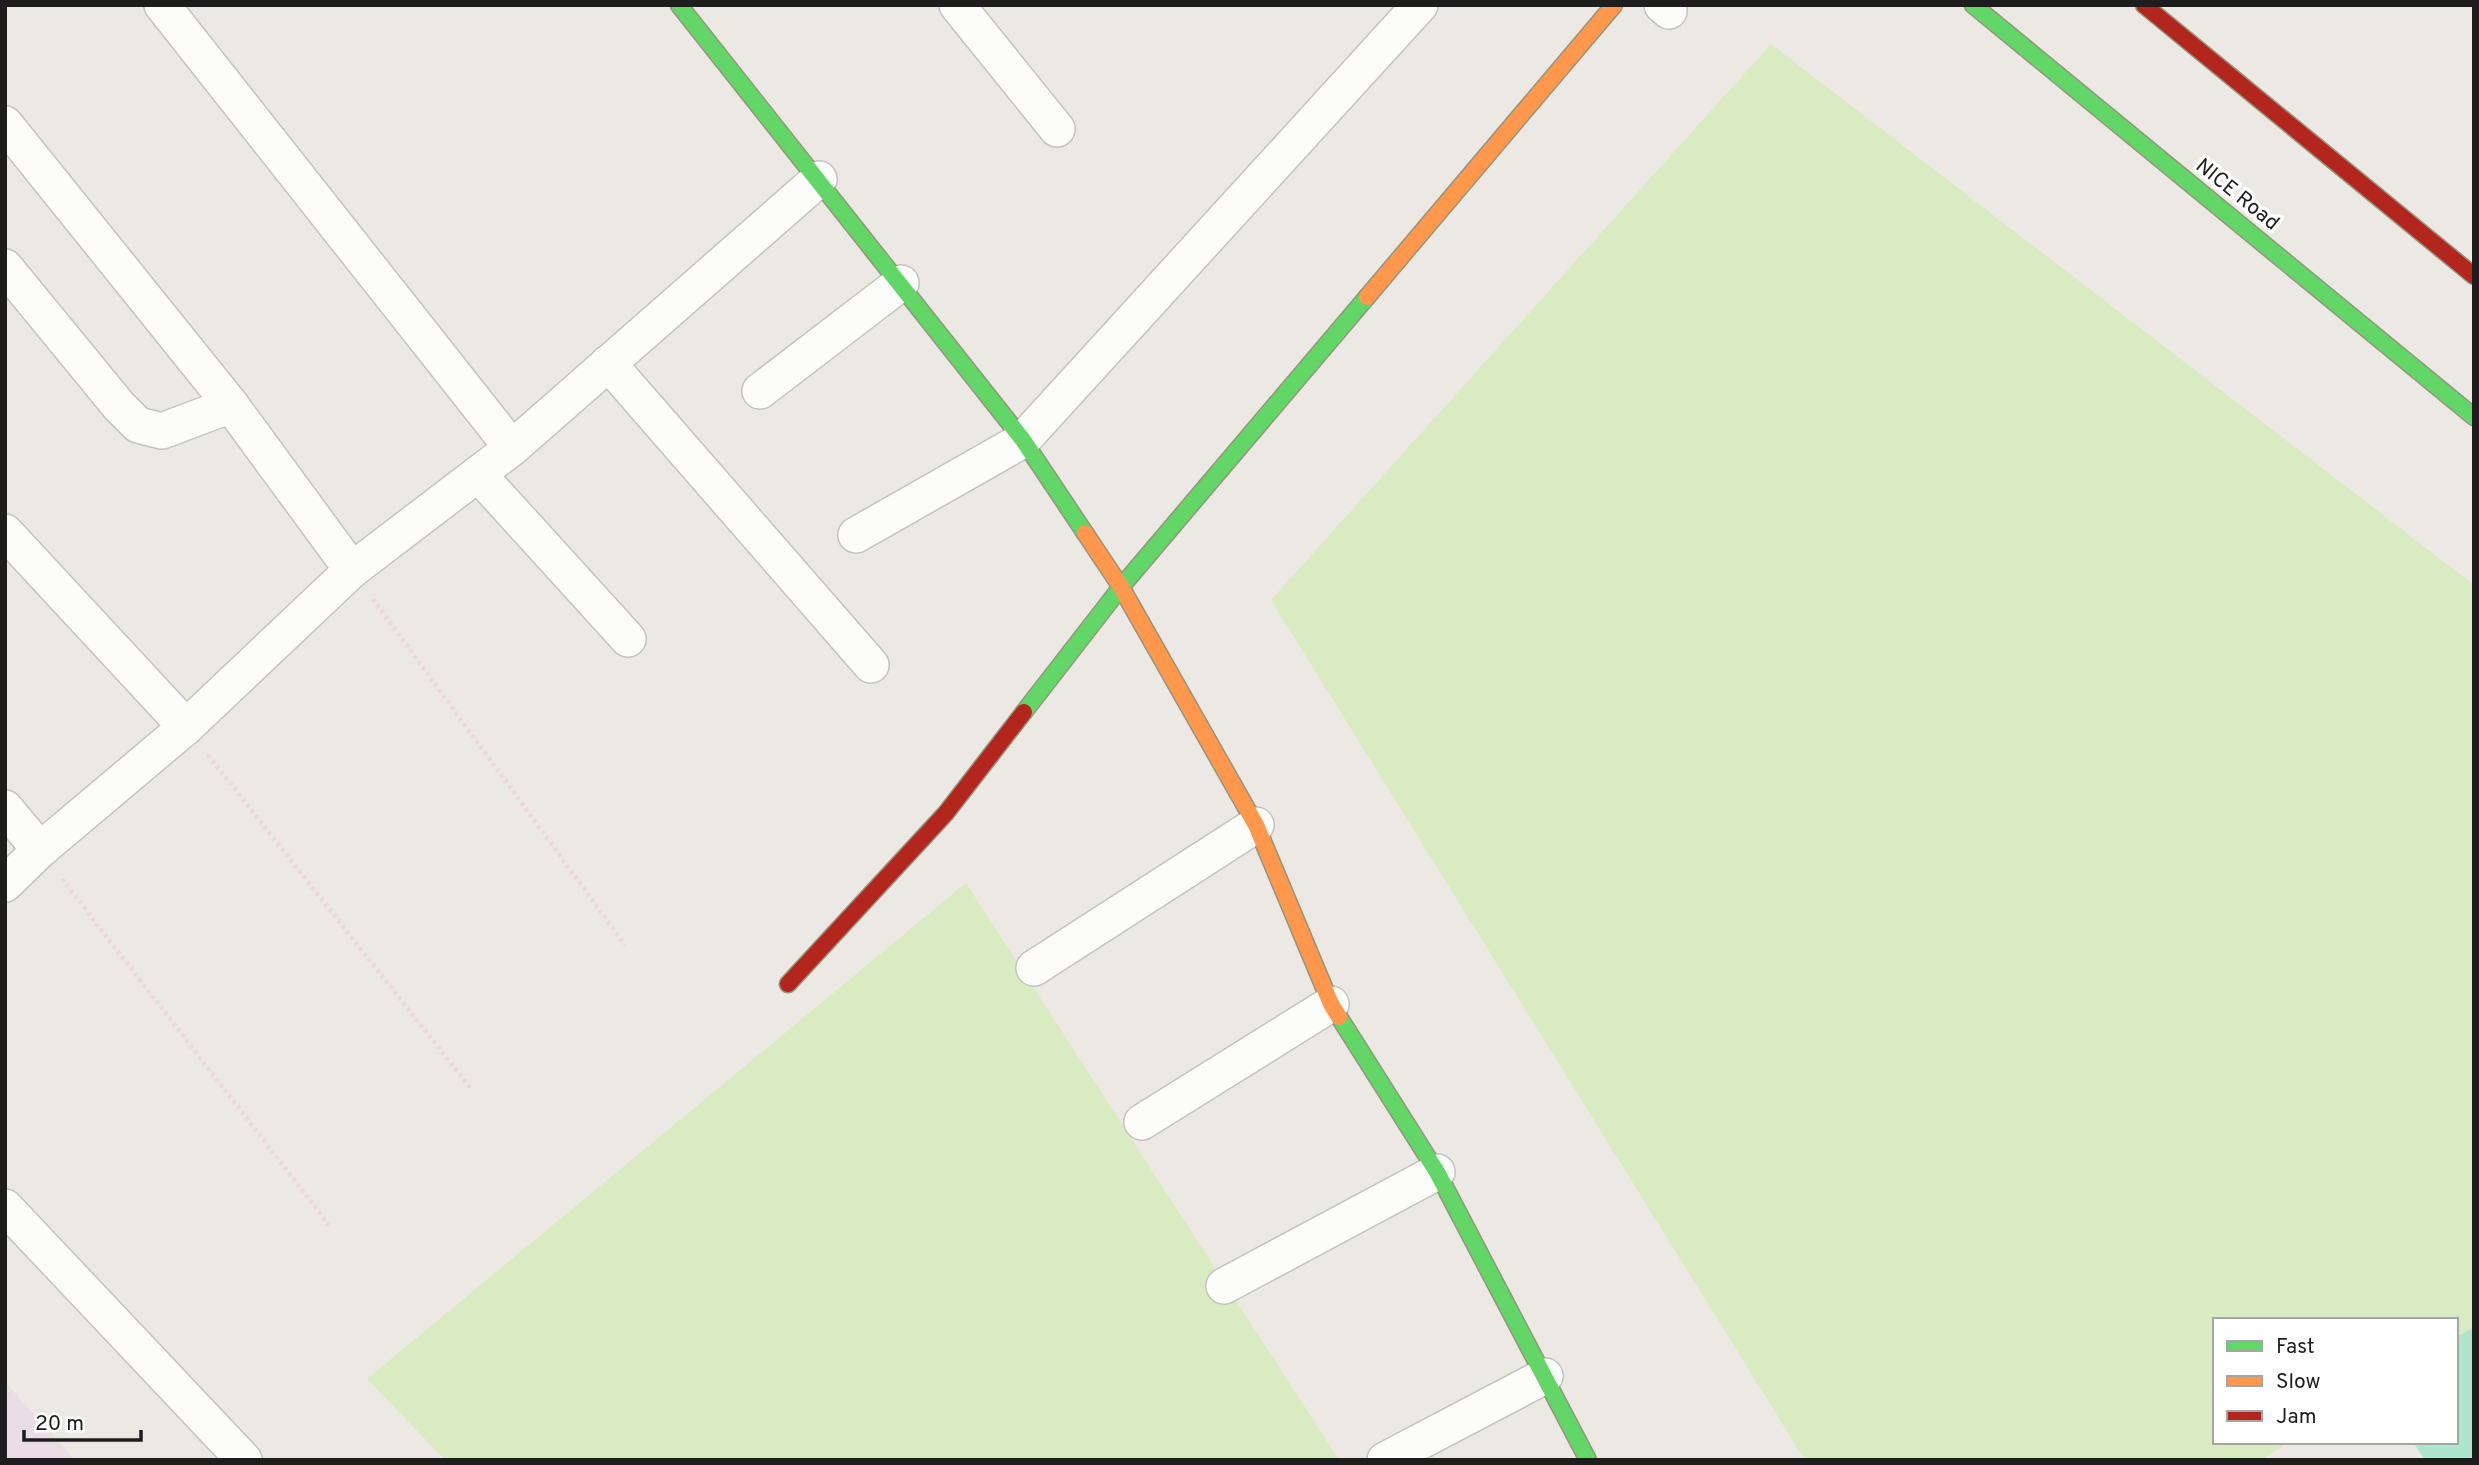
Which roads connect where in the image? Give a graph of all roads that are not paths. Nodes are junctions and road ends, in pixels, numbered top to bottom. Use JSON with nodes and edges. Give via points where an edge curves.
{"nodes":[{"id":1,"x":162,"y":5,"type":"edge"},
{"id":2,"x":680,"y":5,"type":"edge"},
{"id":3,"x":957,"y":5,"type":"edge"},
{"id":4,"x":1420,"y":5,"type":"edge"},
{"id":5,"x":1614,"y":5,"type":"edge"},
{"id":6,"x":1973,"y":5,"type":"edge"},
{"id":7,"x":2144,"y":5,"type":"edge"},
{"id":8,"x":5,"y":124,"type":"edge"},
{"id":9,"x":1057,"y":129,"type":"dead end"},
{"id":10,"x":819,"y":179,"type":"junction"},
{"id":11,"x":5,"y":267,"type":"edge"},
{"id":12,"x":2474,"y":276,"type":"edge"},
{"id":13,"x":901,"y":283,"type":"junction"},
{"id":14,"x":608,"y":363,"type":"junction"},
{"id":15,"x":760,"y":391,"type":"dead end"},
{"id":16,"x":231,"y":405,"type":"junction"},
{"id":17,"x":2474,"y":417,"type":"edge"},
{"id":18,"x":1023,"y":440,"type":"junction"},
{"id":19,"x":512,"y":448,"type":"junction"},
{"id":20,"x":478,"y":474,"type":"junction"},
{"id":21,"x":5,"y":532,"type":"edge"},
{"id":22,"x":856,"y":535,"type":"dead end"},
{"id":23,"x":352,"y":570,"type":"junction"},
{"id":24,"x":1121,"y":587,"type":"junction"},
{"id":25,"x":628,"y":639,"type":"dead end"},
{"id":26,"x":871,"y":665,"type":"dead end"},
{"id":27,"x":186,"y":727,"type":"junction"},
{"id":28,"x":5,"y":808,"type":"edge"},
{"id":29,"x":1256,"y":825,"type":"junction"},
{"id":30,"x":40,"y":850,"type":"junction"},
{"id":31,"x":5,"y":884,"type":"edge"},
{"id":32,"x":1034,"y":968,"type":"dead end"},
{"id":33,"x":788,"y":984,"type":"dead end"},
{"id":34,"x":1331,"y":1004,"type":"junction"},
{"id":35,"x":1142,"y":1122,"type":"dead end"},
{"id":36,"x":1437,"y":1172,"type":"junction"},
{"id":37,"x":5,"y":1208,"type":"edge"},
{"id":38,"x":1224,"y":1286,"type":"dead end"},
{"id":39,"x":1545,"y":1376,"type":"junction"},
{"id":40,"x":244,"y":1460,"type":"edge"},
{"id":41,"x":1385,"y":1460,"type":"edge"},
{"id":42,"x":1588,"y":1460,"type":"edge"}],
"edges":[{"from":1,"to":19,"type":"street"},
{"from":2,"to":10,"type":"main road"},
{"from":3,"to":9,"type":"street"},
{"from":4,"to":18,"type":"street"},
{"from":5,"to":24,"type":"main road"},
{"from":6,"to":17,"type":"main road","name":"NICE Road"},
{"from":7,"to":12,"type":"main road"},
{"from":8,"to":16,"type":"street"},
{"from":10,"to":13,"type":"main road"},
{"from":10,"to":14,"type":"street"},
{"from":11,"to":16,"type":"street","via":[[138,425],[162,431]]},
{"from":13,"to":15,"type":"street"},
{"from":13,"to":18,"type":"main road"},
{"from":14,"to":19,"type":"street"},
{"from":14,"to":26,"type":"street"},
{"from":16,"to":23,"type":"street"},
{"from":18,"to":22,"type":"street"},
{"from":18,"to":24,"type":"main road"},
{"from":19,"to":20,"type":"street"},
{"from":20,"to":23,"type":"street"},
{"from":20,"to":25,"type":"street"},
{"from":21,"to":27,"type":"street"},
{"from":23,"to":27,"type":"street"},
{"from":24,"to":29,"type":"main road"},
{"from":24,"to":33,"type":"main road","via":[[946,813]]},
{"from":27,"to":30,"type":"street"},
{"from":28,"to":30,"type":"street"},
{"from":29,"to":32,"type":"street"},
{"from":29,"to":34,"type":"main road"},
{"from":30,"to":31,"type":"street"},
{"from":34,"to":35,"type":"street"},
{"from":34,"to":36,"type":"main road"},
{"from":36,"to":38,"type":"street"},
{"from":36,"to":39,"type":"main road"},
{"from":37,"to":40,"type":"street"},
{"from":39,"to":41,"type":"street"},
{"from":39,"to":42,"type":"main road"}]}
